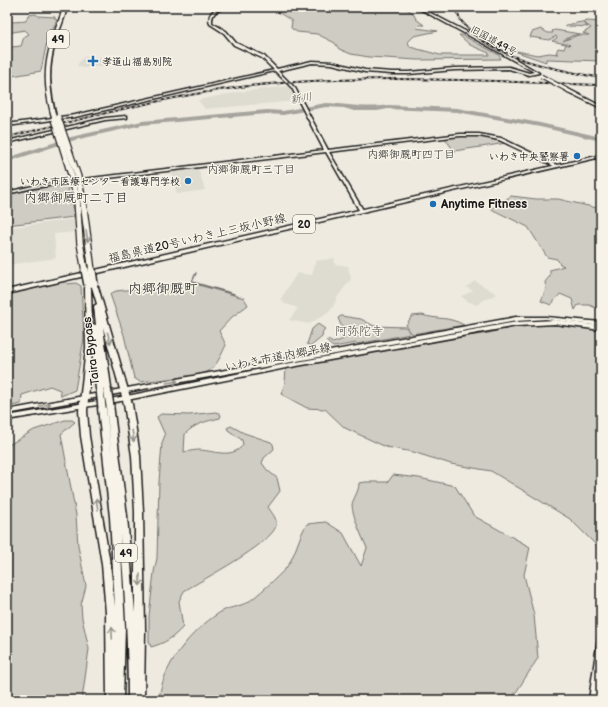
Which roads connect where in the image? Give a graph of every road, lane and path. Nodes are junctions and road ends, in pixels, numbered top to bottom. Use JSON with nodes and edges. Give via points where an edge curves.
{"nodes":[{"id":1,"x":65,"y":7,"type":"edge"},
{"id":2,"x":69,"y":7,"type":"edge"},
{"id":3,"x":224,"y":7,"type":"edge"},
{"id":4,"x":417,"y":7,"type":"edge"},
{"id":5,"x":276,"y":69,"type":"junction"},
{"id":6,"x":537,"y":73,"type":"junction"},
{"id":7,"x":601,"y":107,"type":"edge"},
{"id":8,"x":56,"y":117,"type":"junction"},
{"id":9,"x":126,"y":117,"type":"dead end"},
{"id":10,"x":7,"y":125,"type":"edge"},
{"id":11,"x":7,"y":142,"type":"edge"},
{"id":12,"x":327,"y":151,"type":"junction"},
{"id":13,"x":601,"y":156,"type":"edge"},
{"id":14,"x":556,"y":166,"type":"junction"},
{"id":15,"x":7,"y":193,"type":"edge"},
{"id":16,"x":361,"y":210,"type":"junction"},
{"id":17,"x":94,"y":264,"type":"dead end"},
{"id":18,"x":95,"y":272,"type":"junction"},
{"id":19,"x":91,"y":286,"type":"junction"},
{"id":20,"x":7,"y":292,"type":"edge"},
{"id":21,"x":601,"y":324,"type":"edge"},
{"id":22,"x":601,"y":328,"type":"edge"},
{"id":23,"x":126,"y":394,"type":"junction"},
{"id":24,"x":83,"y":401,"type":"junction"},
{"id":25,"x":106,"y":407,"type":"junction"},
{"id":26,"x":7,"y":412,"type":"edge"},
{"id":27,"x":7,"y":418,"type":"edge"},
{"id":28,"x":601,"y":638,"type":"edge"},
{"id":29,"x":112,"y":700,"type":"edge"},
{"id":30,"x":118,"y":700,"type":"edge"},
{"id":31,"x":133,"y":700,"type":"edge"},
{"id":32,"x":139,"y":700,"type":"edge"},
{"id":33,"x":593,"y":700,"type":"edge"}],
"edges":[{"from":1,"to":8,"type":"highway","name":"Taira Bypass","number":"49","via":[[54,37],[46,72],[47,94]]},
{"from":2,"to":8,"type":"highway","name":"Taira Bypass","number":"49","via":[[50,72]]},
{"from":3,"to":5,"type":"street","via":[[212,14],[212,23],[225,32],[235,44],[263,57]]},
{"from":4,"to":6,"type":"street","name":"旧国道49号"},
{"from":5,"to":6,"type":"street","via":[[318,62],[372,72],[409,73],[509,68],[529,74]]},
{"from":5,"to":10,"type":"street","via":[[75,116]]},
{"from":5,"to":12,"type":"street","via":[[293,88]]},
{"from":6,"to":7,"type":"street","name":"旧国道49号","bridge":true},
{"from":8,"to":19,"type":"highway","name":"Taira Bypass","number":"49","bridge":true,"via":[[77,200],[80,243]]},
{"from":9,"to":11,"type":"street","via":[[105,119]]},
{"from":12,"to":14,"type":"street","via":[[474,134],[506,142]]},
{"from":12,"to":15,"type":"street","via":[[83,180]]},
{"from":12,"to":16,"type":"street"},
{"from":13,"to":14,"type":"main road","name":"福島県道20号いわき上三坂小野線","number":"20"},
{"from":14,"to":16,"type":"main road","name":"福島県道20号いわき上三坂小野線","number":"20"},
{"from":16,"to":18,"type":"main road","name":"福島県道20号いわき上三坂小野線","number":"20"},
{"from":17,"to":18,"type":"street"},
{"from":18,"to":20,"type":"main road","name":"福島県道20号いわき上三坂小野線","number":"20"},
{"from":19,"to":23,"type":"highway","one_way":true},
{"from":19,"to":24,"type":"highway","via":[[89,348]]},
{"from":19,"to":25,"type":"highway","name":"Taira Bypass","number":"49","bridge":true},
{"from":23,"to":21,"type":"street","name":"いわき市道内郷平線","one_way":true,"via":[[516,319],[546,318]]},
{"from":22,"to":23,"type":"street","name":"いわき市道内郷平線","via":[[555,322],[517,324]]},
{"from":23,"to":24,"type":"street","name":"いわき市道内郷平線"},
{"from":23,"to":32,"type":"highway","one_way":true,"via":[[138,483]]},
{"from":26,"to":24,"type":"street","name":"いわき市道内郷平線","one_way":true},
{"from":24,"to":27,"type":"street","name":"いわき市道内郷平線"},
{"from":29,"to":24,"type":"highway","one_way":true,"via":[[113,660],[108,585],[101,525],[85,436]]},
{"from":25,"to":30,"type":"highway","name":"Taira Bypass","number":"49","via":[[119,585]]},
{"from":25,"to":31,"type":"highway","name":"Taira Bypass","number":"49","via":[[129,582]]},
{"from":28,"to":33,"type":"street"}]}
